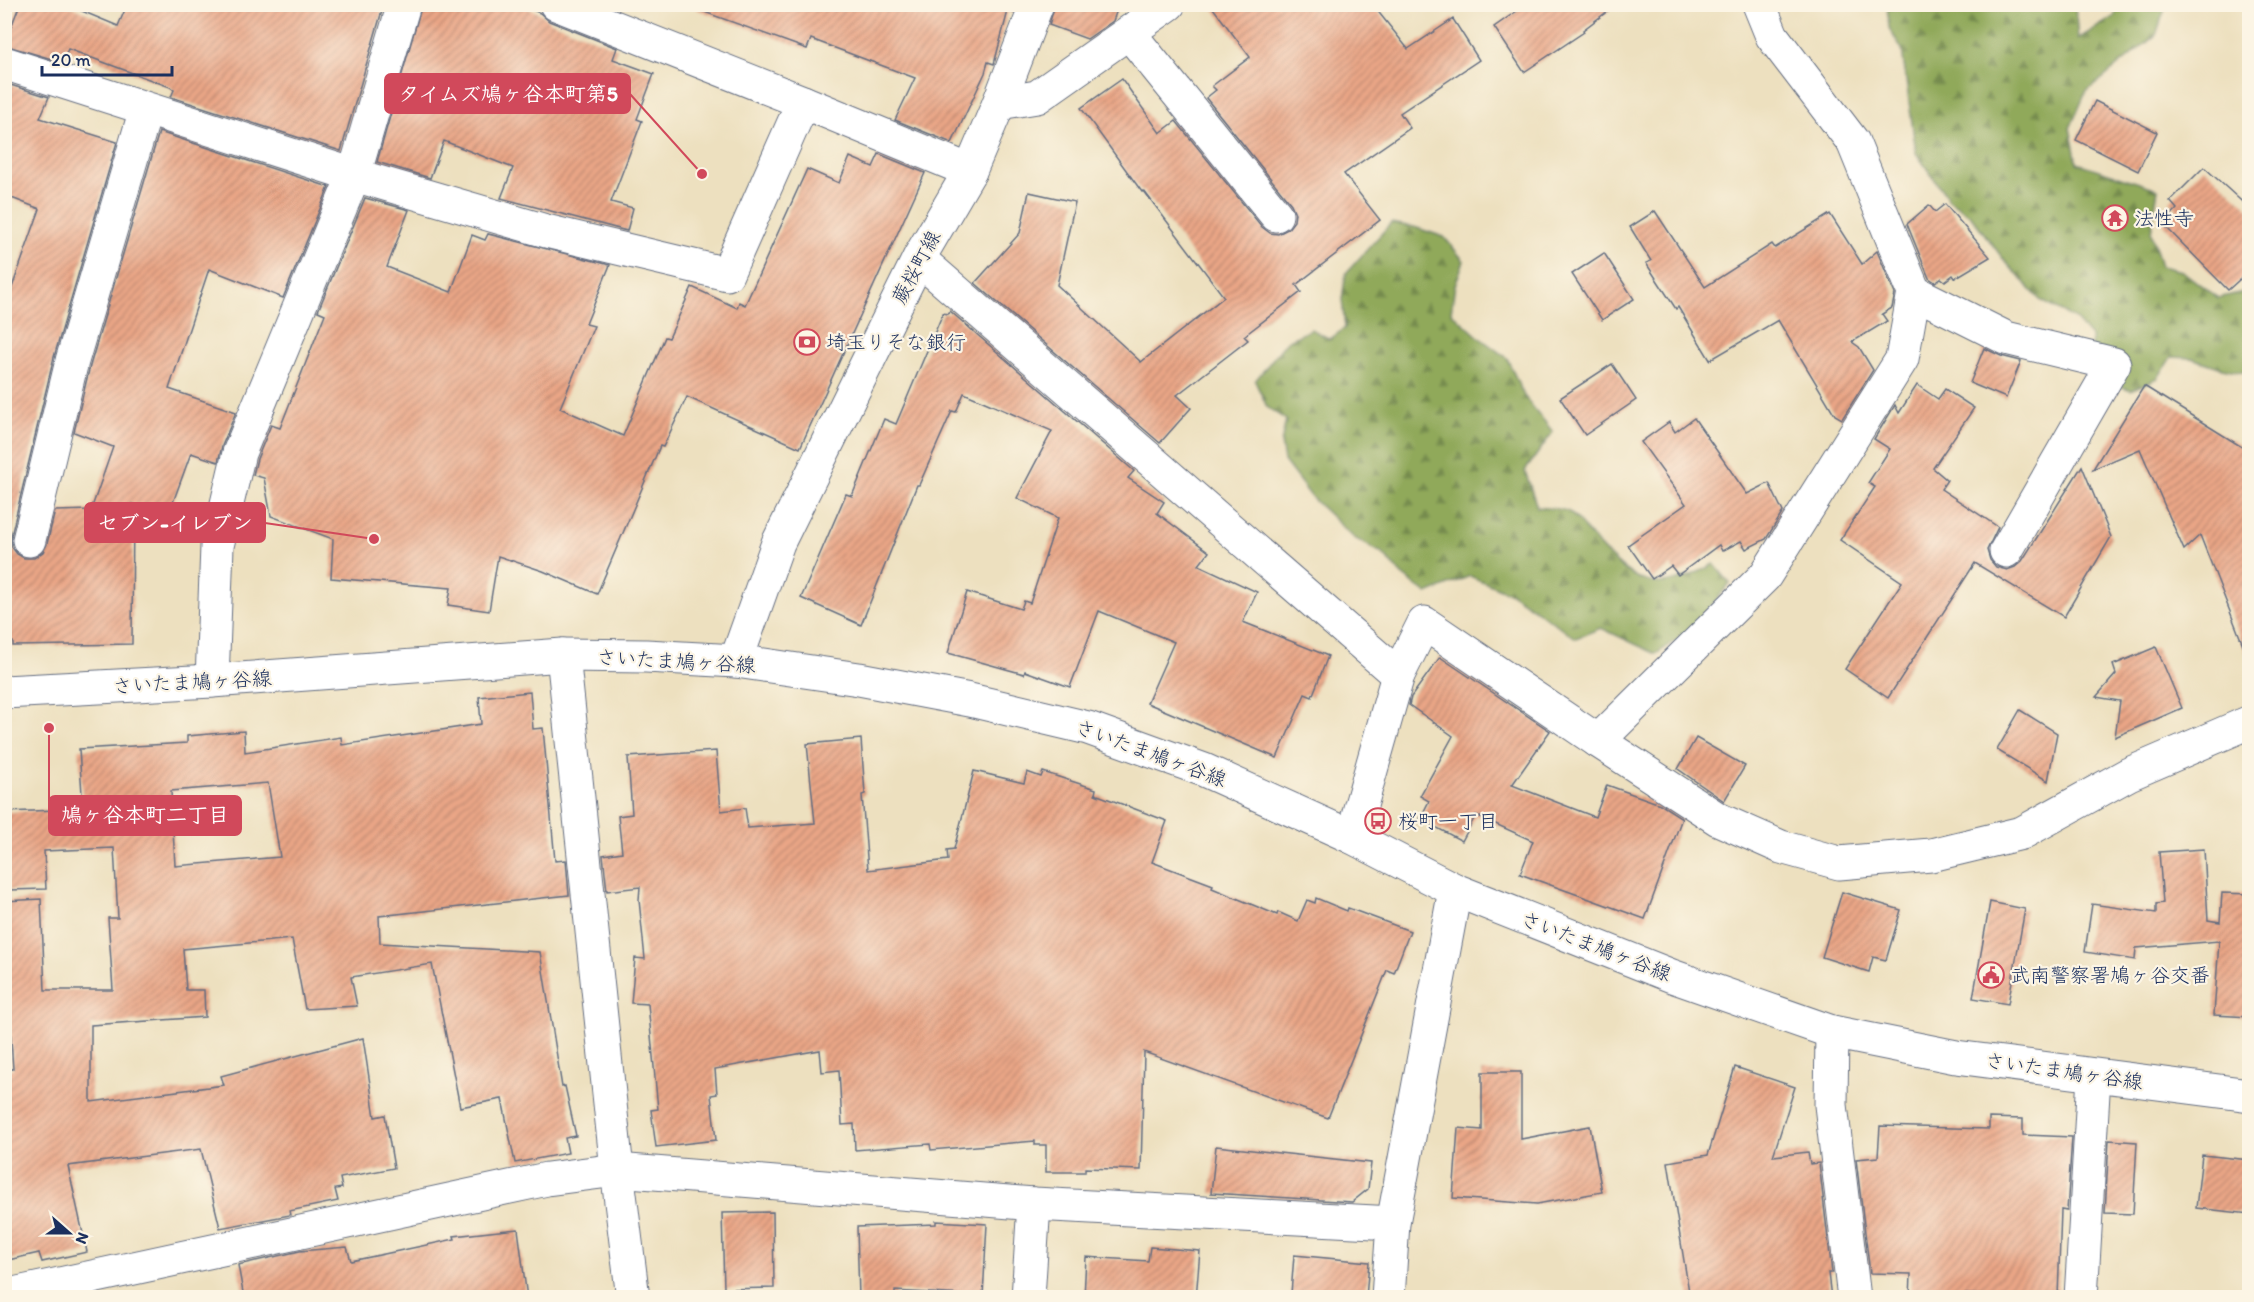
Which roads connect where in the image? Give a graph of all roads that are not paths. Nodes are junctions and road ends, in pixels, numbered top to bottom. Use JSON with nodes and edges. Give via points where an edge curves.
{"nodes":[{"id":1,"x":404,"y":4,"type":"edge"},
{"id":2,"x":556,"y":4,"type":"edge"},
{"id":3,"x":1037,"y":4,"type":"edge"},
{"id":4,"x":1169,"y":4,"type":"edge"},
{"id":5,"x":1759,"y":4,"type":"edge"},
{"id":6,"x":1129,"y":33,"type":"junction"},
{"id":7,"x":4,"y":63,"type":"edge"},
{"id":8,"x":803,"y":102,"type":"junction"},
{"id":9,"x":999,"y":103,"type":"junction"},
{"id":10,"x":146,"y":109,"type":"junction"},
{"id":11,"x":970,"y":171,"type":"junction"},
{"id":12,"x":354,"y":175,"type":"junction"},
{"id":13,"x":1276,"y":215,"type":"dead end"},
{"id":14,"x":919,"y":259,"type":"junction"},
{"id":15,"x":1914,"y":292,"type":"junction"},
{"id":16,"x":29,"y":540,"type":"dead end"},
{"id":17,"x":2006,"y":551,"type":"dead end"},
{"id":18,"x":562,"y":656,"type":"junction"},
{"id":19,"x":736,"y":661,"type":"junction"},
{"id":20,"x":1398,"y":675,"type":"junction"},
{"id":21,"x":212,"y":681,"type":"junction"},
{"id":22,"x":4,"y":692,"type":"edge"},
{"id":23,"x":2250,"y":722,"type":"edge"},
{"id":24,"x":1598,"y":741,"type":"junction"},
{"id":25,"x":1352,"y":837,"type":"junction"},
{"id":26,"x":1455,"y":890,"type":"junction"},
{"id":27,"x":1832,"y":1032,"type":"junction"},
{"id":28,"x":2094,"y":1076,"type":"junction"},
{"id":29,"x":2250,"y":1095,"type":"edge"},
{"id":30,"x":617,"y":1170,"type":"junction"},
{"id":31,"x":1034,"y":1204,"type":"junction"},
{"id":32,"x":1393,"y":1222,"type":"junction"},
{"id":33,"x":99,"y":1287,"type":"edge"},
{"id":34,"x":4,"y":1296,"type":"edge"},
{"id":35,"x":633,"y":1298,"type":"edge"},
{"id":36,"x":1028,"y":1298,"type":"edge"},
{"id":37,"x":1388,"y":1298,"type":"edge"},
{"id":38,"x":1854,"y":1298,"type":"edge"},
{"id":39,"x":2081,"y":1298,"type":"edge"}],
"edges":[{"from":1,"to":12,"type":"street"},
{"from":2,"to":8,"type":"street"},
{"from":3,"to":9,"type":"street","name":"蕨桜町線"},
{"from":4,"to":6,"type":"street"},
{"from":5,"to":15,"type":"street","via":[[1772,36],[1853,142]]},
{"from":6,"to":9,"type":"street","via":[[1037,97]]},
{"from":6,"to":13,"type":"street"},
{"from":7,"to":10,"type":"street"},
{"from":8,"to":11,"type":"street"},
{"from":8,"to":12,"type":"street","via":[[727,274],[546,231]]},
{"from":9,"to":11,"type":"street","name":"蕨桜町線"},
{"from":10,"to":12,"type":"street"},
{"from":10,"to":16,"type":"street","via":[[72,361]]},
{"from":11,"to":14,"type":"street","name":"蕨桜町線"},
{"from":12,"to":21,"type":"street","via":[[239,453],[217,546]]},
{"from":14,"to":19,"type":"street","name":"蕨桜町線","via":[[778,543]]},
{"from":14,"to":20,"type":"street"},
{"from":15,"to":17,"type":"street","via":[[2006,338],[2114,363]]},
{"from":15,"to":24,"type":"street","via":[[1902,359],[1765,576]]},
{"from":18,"to":19,"type":"street","name":"さいたま鳩ヶ谷線"},
{"from":18,"to":21,"type":"street","name":"さいたま鳩ヶ谷線"},
{"from":18,"to":30,"type":"street"},
{"from":19,"to":25,"type":"street","name":"さいたま鳩ヶ谷線","via":[[970,700],[1088,728],[1204,770]]},
{"from":20,"to":24,"type":"street","via":[[1424,623]]},
{"from":20,"to":25,"type":"street"},
{"from":21,"to":22,"type":"street","name":"さいたま鳩ヶ谷線"},
{"from":23,"to":24,"type":"street","via":[[2129,774],[2022,833],[1931,855],[1839,863],[1781,847],[1718,819]]},
{"from":25,"to":26,"type":"street","name":"さいたま鳩ヶ谷線"},
{"from":26,"to":27,"type":"street","name":"さいたま鳩ヶ谷線","via":[[1672,976]]},
{"from":26,"to":32,"type":"street"},
{"from":27,"to":28,"type":"street","name":"さいたま鳩ヶ谷線","via":[[1956,1057]]},
{"from":27,"to":38,"type":"street","via":[[1831,1105]]},
{"from":28,"to":29,"type":"street","name":"さいたま鳩ヶ谷線"},
{"from":28,"to":39,"type":"street"},
{"from":30,"to":31,"type":"street"},
{"from":30,"to":33,"type":"street","via":[[547,1179]]},
{"from":30,"to":35,"type":"street"},
{"from":31,"to":32,"type":"street"},
{"from":31,"to":36,"type":"street"},
{"from":32,"to":37,"type":"street"},
{"from":33,"to":34,"type":"street"}]}
